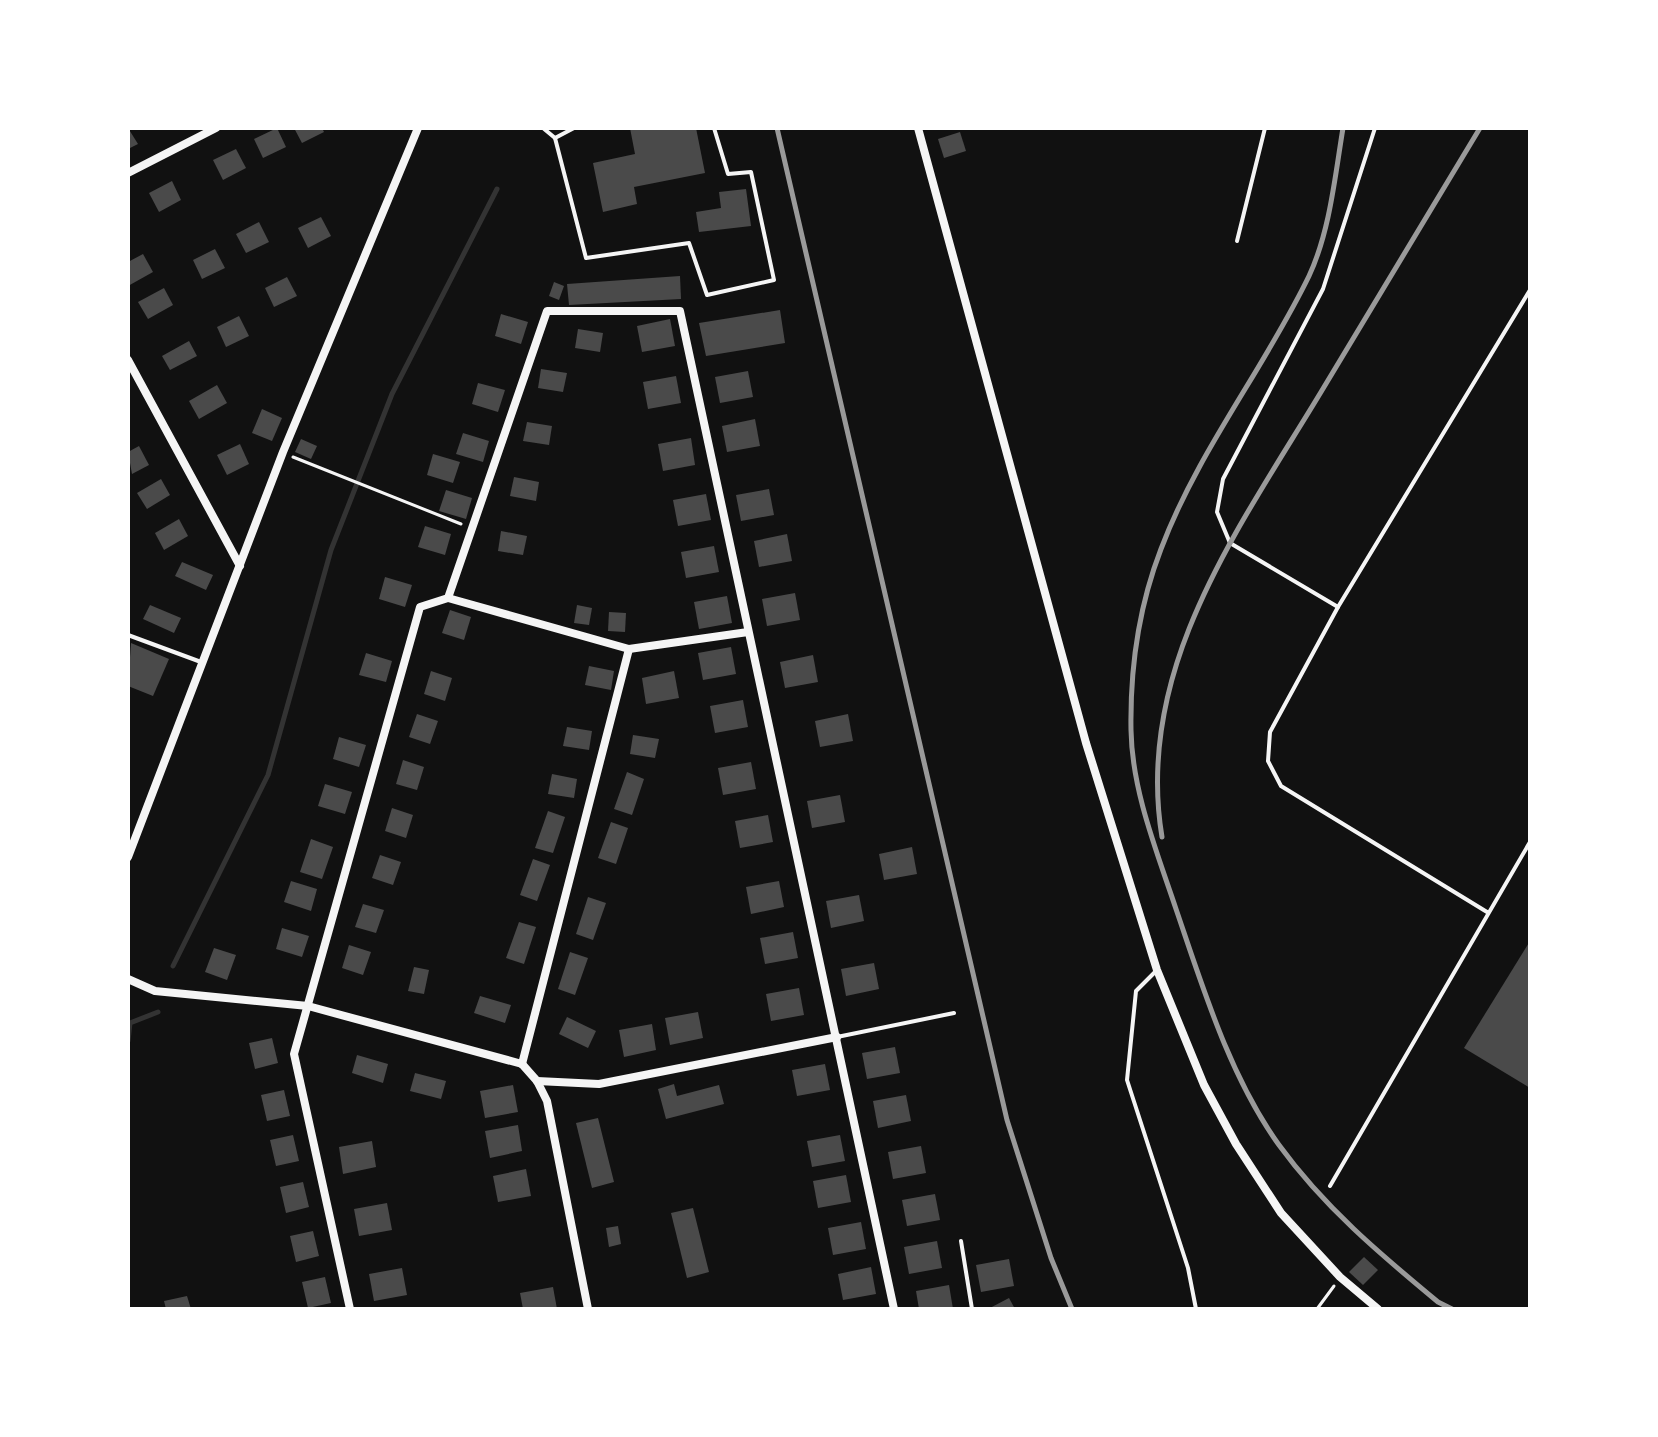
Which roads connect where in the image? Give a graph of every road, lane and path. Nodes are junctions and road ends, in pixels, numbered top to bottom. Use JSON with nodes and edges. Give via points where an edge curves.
{"nodes":[{"id":1,"x":216,"y":128,"type":"edge"},
{"id":2,"x":418,"y":128,"type":"edge"},
{"id":3,"x":543,"y":128,"type":"edge"},
{"id":4,"x":574,"y":128,"type":"edge"},
{"id":5,"x":714,"y":128,"type":"edge"},
{"id":6,"x":918,"y":128,"type":"edge"},
{"id":7,"x":1265,"y":128,"type":"edge"},
{"id":8,"x":1375,"y":128,"type":"edge"},
{"id":9,"x":555,"y":138,"type":"junction"},
{"id":10,"x":128,"y":173,"type":"edge"},
{"id":11,"x":1237,"y":241,"type":"dead end"},
{"id":12,"x":1530,"y":290,"type":"edge"},
{"id":13,"x":128,"y":360,"type":"edge"},
{"id":14,"x":283,"y":452,"type":"junction"},
{"id":15,"x":471,"y":528,"type":"junction"},
{"id":16,"x":240,"y":566,"type":"junction"},
{"id":17,"x":448,"y":598,"type":"junction"},
{"id":18,"x":1338,"y":607,"type":"junction"},
{"id":19,"x":748,"y":632,"type":"junction"},
{"id":20,"x":128,"y":635,"type":"edge"},
{"id":21,"x":629,"y":649,"type":"junction"},
{"id":22,"x":204,"y":663,"type":"junction"},
{"id":23,"x":1530,"y":842,"type":"edge"},
{"id":24,"x":128,"y":857,"type":"edge"},
{"id":25,"x":1487,"y":912,"type":"junction"},
{"id":26,"x":1157,"y":970,"type":"junction"},
{"id":27,"x":128,"y":979,"type":"edge"},
{"id":28,"x":308,"y":1006,"type":"junction"},
{"id":29,"x":954,"y":1013,"type":"dead end"},
{"id":30,"x":837,"y":1037,"type":"junction"},
{"id":31,"x":522,"y":1064,"type":"junction"},
{"id":32,"x":537,"y":1081,"type":"junction"},
{"id":33,"x":1330,"y":1186,"type":"dead end"},
{"id":34,"x":961,"y":1241,"type":"dead end"},
{"id":35,"x":1340,"y":1277,"type":"junction"},
{"id":36,"x":348,"y":1309,"type":"edge"},
{"id":37,"x":588,"y":1309,"type":"edge"},
{"id":38,"x":894,"y":1309,"type":"edge"},
{"id":39,"x":972,"y":1309,"type":"edge"},
{"id":40,"x":1196,"y":1309,"type":"edge"},
{"id":41,"x":1317,"y":1309,"type":"edge"},
{"id":42,"x":1378,"y":1309,"type":"edge"}],
"edges":[{"from":1,"to":10,"type":"street"},
{"from":2,"to":14,"type":"street"},
{"from":3,"to":9,"type":"lane"},
{"from":4,"to":9,"type":"lane"},
{"from":5,"to":9,"type":"lane","via":[[728,174],[751,172],[774,280],[707,295],[689,243],[586,258]]},
{"from":6,"to":26,"type":"street","via":[[1086,743]]},
{"from":7,"to":11,"type":"lane"},
{"from":8,"to":18,"type":"lane","via":[[1323,289],[1223,479],[1217,512],[1230,543]]},
{"from":12,"to":18,"type":"lane"},
{"from":13,"to":16,"type":"street"},
{"from":14,"to":15,"type":"path"},
{"from":14,"to":16,"type":"street"},
{"from":15,"to":17,"type":"street"},
{"from":15,"to":19,"type":"street","via":[[547,311],[680,311]]},
{"from":16,"to":22,"type":"street"},
{"from":17,"to":21,"type":"street"},
{"from":17,"to":28,"type":"street","via":[[420,607]]},
{"from":18,"to":25,"type":"lane","via":[[1270,732],[1268,761],[1281,786]]},
{"from":19,"to":21,"type":"street"},
{"from":19,"to":30,"type":"street"},
{"from":20,"to":22,"type":"lane"},
{"from":21,"to":31,"type":"street"},
{"from":22,"to":24,"type":"street"},
{"from":23,"to":25,"type":"lane"},
{"from":25,"to":33,"type":"lane"},
{"from":26,"to":35,"type":"street","via":[[1204,1085],[1236,1144],[1281,1213]]},
{"from":26,"to":40,"type":"lane","via":[[1136,991],[1127,1080],[1188,1268]]},
{"from":27,"to":28,"type":"street","via":[[155,991]]},
{"from":28,"to":31,"type":"street"},
{"from":28,"to":36,"type":"street","via":[[294,1054]]},
{"from":29,"to":30,"type":"lane"},
{"from":30,"to":32,"type":"street","via":[[599,1084]]},
{"from":30,"to":38,"type":"street"},
{"from":31,"to":32,"type":"street"},
{"from":32,"to":37,"type":"street","via":[[547,1101]]},
{"from":34,"to":39,"type":"lane"},
{"from":35,"to":41,"type":"path"},
{"from":35,"to":42,"type":"street"}]}
